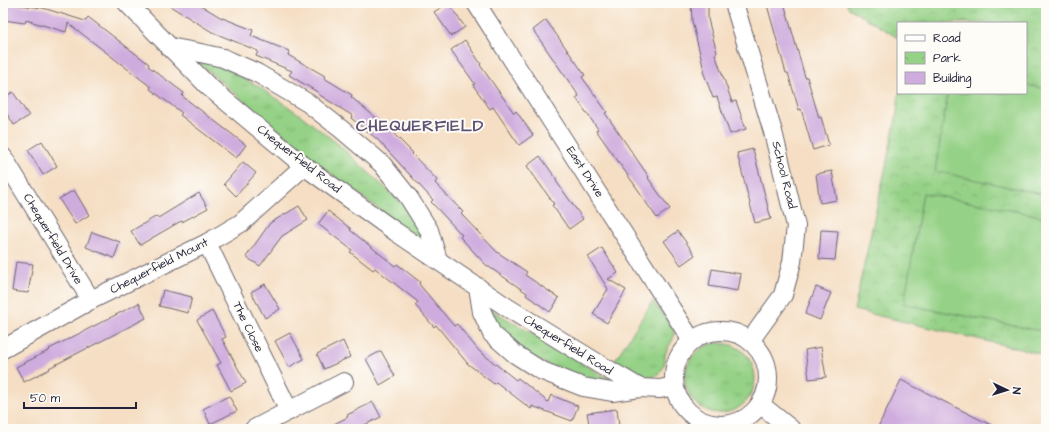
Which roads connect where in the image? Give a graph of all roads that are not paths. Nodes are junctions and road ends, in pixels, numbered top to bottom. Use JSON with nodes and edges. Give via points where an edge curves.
{"nodes":[{"id":1,"x":127,"y":3,"type":"edge"},
{"id":2,"x":734,"y":3,"type":"edge"},
{"id":3,"x":482,"y":5,"type":"edge"},
{"id":4,"x":169,"y":46,"type":"junction"},
{"id":5,"x":3,"y":157,"type":"edge"},
{"id":6,"x":304,"y":166,"type":"junction"},
{"id":7,"x":206,"y":243,"type":"junction"},
{"id":8,"x":438,"y":260,"type":"junction"},
{"id":9,"x":478,"y":287,"type":"junction"},
{"id":10,"x":91,"y":300,"type":"junction"},
{"id":11,"x":692,"y":341,"type":"junction"},
{"id":12,"x":750,"y":341,"type":"junction"},
{"id":13,"x":3,"y":350,"type":"edge"},
{"id":14,"x":344,"y":382,"type":"dead end"},
{"id":15,"x":674,"y":386,"type":"junction"},
{"id":16,"x":640,"y":388,"type":"junction"},
{"id":17,"x":760,"y":404,"type":"junction"},
{"id":18,"x":289,"y":411,"type":"junction"},
{"id":19,"x":706,"y":426,"type":"edge"},
{"id":20,"x":254,"y":429,"type":"edge"},
{"id":21,"x":791,"y":429,"type":"edge"}],
"edges":[{"from":1,"to":4,"type":"street","name":"Chequerfield Road"},
{"from":2,"to":12,"type":"street","name":"School Road","via":[[773,132],[796,226],[792,262],[783,295]]},
{"from":3,"to":11,"type":"street","name":"East Drive"},
{"from":4,"to":6,"type":"street","name":"Chequerfield Road","via":[[208,86]]},
{"from":4,"to":8,"type":"street","via":[[223,58],[257,73],[308,103],[341,129],[382,164],[409,198],[429,230]]},
{"from":5,"to":10,"type":"street","name":"Chequerfield Drive"},
{"from":6,"to":7,"type":"street","name":"Chequerfield Mount","via":[[241,223]]},
{"from":6,"to":8,"type":"street","name":"Chequerfield Road"},
{"from":7,"to":10,"type":"street","name":"Chequerfield Mount"},
{"from":7,"to":18,"type":"street","name":"The Close"},
{"from":8,"to":9,"type":"street","name":"Chequerfield Road"},
{"from":9,"to":16,"type":"street","name":"Chequerfield Road"},
{"from":9,"to":16,"type":"street","name":"Chequerfield Road","via":[[482,312],[492,334],[533,366],[583,387],[612,392]]},
{"from":10,"to":13,"type":"street","name":"Chequerfield Mount"},
{"from":11,"to":12,"type":"street","via":[[706,334],[721,331],[736,334]]},
{"from":11,"to":15,"type":"street","via":[[680,354],[674,371]]},
{"from":12,"to":17,"type":"street","via":[[766,364],[768,378]]},
{"from":14,"to":18,"type":"street"},
{"from":15,"to":16,"type":"street","name":"Chequerfield Road","via":[[660,389]]},
{"from":15,"to":19,"type":"street","via":[[686,410]]},
{"from":17,"to":19,"type":"street","via":[[742,420],[731,424]]},
{"from":17,"to":21,"type":"street"},
{"from":18,"to":20,"type":"street"}]}
